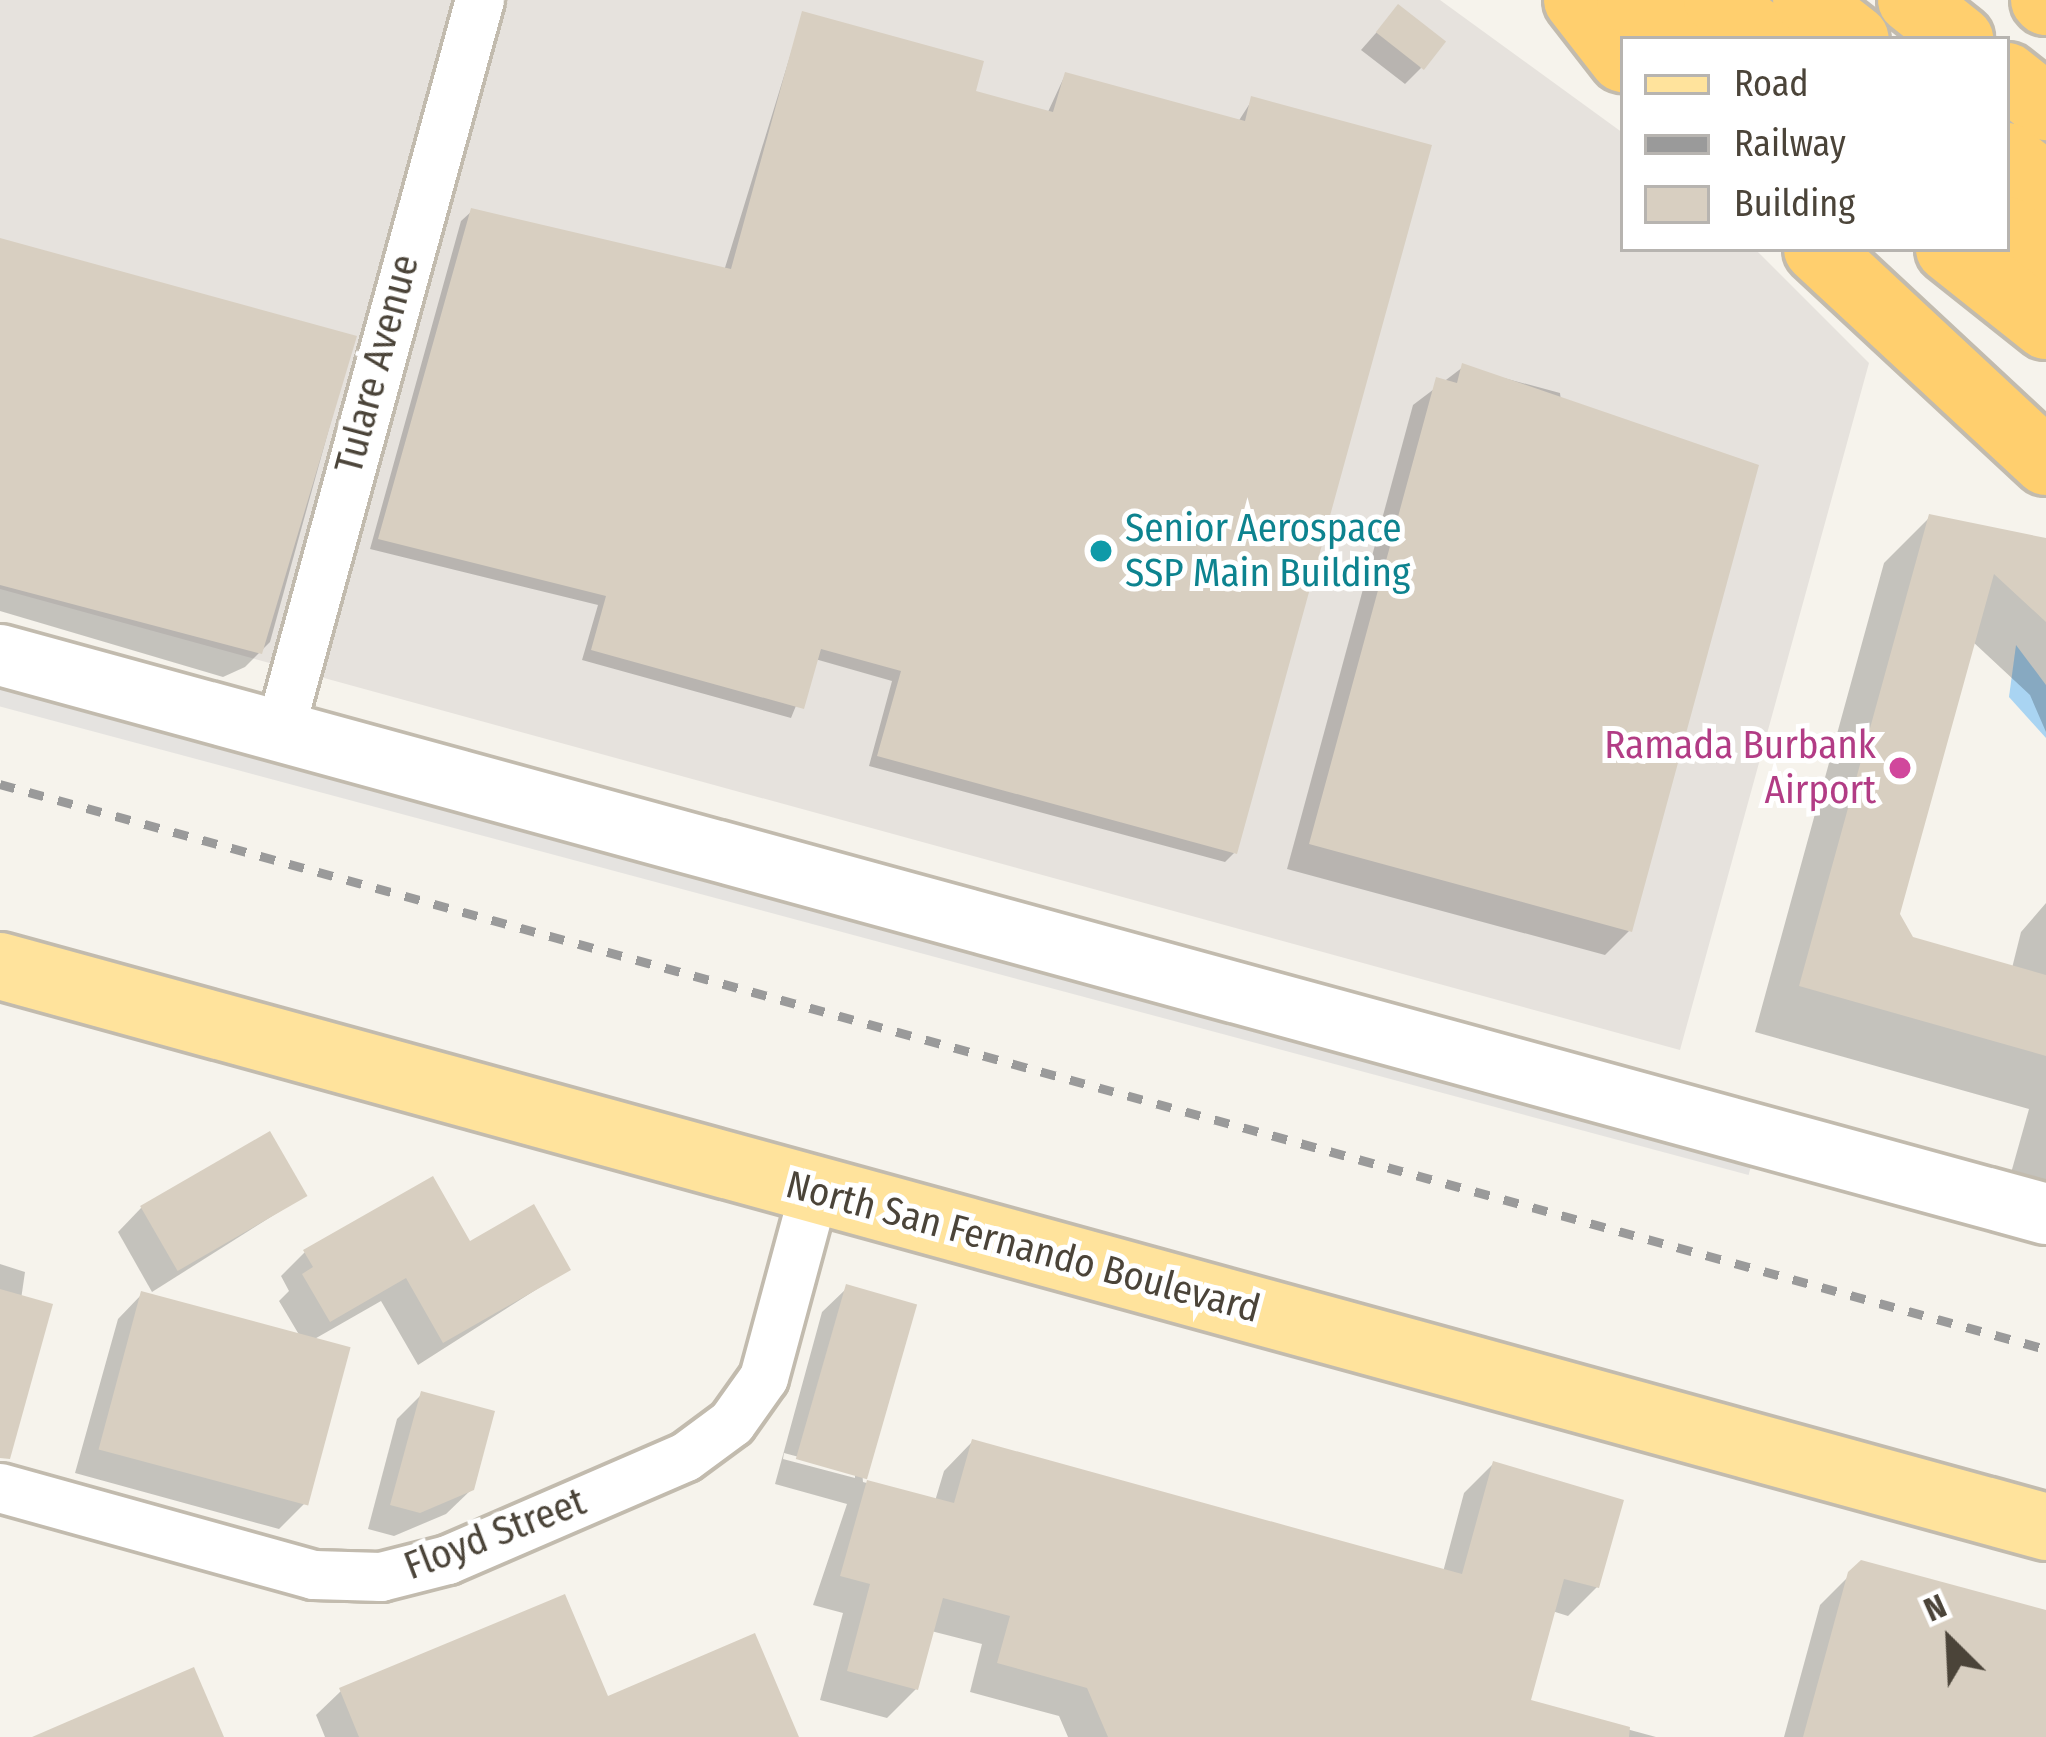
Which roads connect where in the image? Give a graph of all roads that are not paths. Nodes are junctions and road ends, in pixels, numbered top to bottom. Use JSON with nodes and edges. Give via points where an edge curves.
{"nodes":[{"id":1,"x":480,"y":0,"type":"edge"},
{"id":2,"x":1577,"y":0,"type":"edge"},
{"id":3,"x":1630,"y":0,"type":"edge"},
{"id":4,"x":1717,"y":0,"type":"edge"},
{"id":5,"x":1806,"y":0,"type":"edge"},
{"id":6,"x":1911,"y":0,"type":"edge"},
{"id":7,"x":1679,"y":36,"type":"edge"},
{"id":8,"x":1762,"y":36,"type":"edge"},
{"id":9,"x":1852,"y":36,"type":"edge"},
{"id":10,"x":1956,"y":36,"type":"edge"},
{"id":11,"x":1620,"y":55,"type":"edge"},
{"id":12,"x":2010,"y":78,"type":"edge"},
{"id":13,"x":2046,"y":107,"type":"edge"},
{"id":14,"x":2010,"y":158,"type":"edge"},
{"id":15,"x":2046,"y":187,"type":"edge"},
{"id":16,"x":2010,"y":232,"type":"edge"},
{"id":17,"x":1820,"y":252,"type":"edge"},
{"id":18,"x":1952,"y":252,"type":"edge"},
{"id":19,"x":2046,"y":260,"type":"edge"},
{"id":20,"x":2046,"y":326,"type":"edge"},
{"id":21,"x":2046,"y":462,"type":"edge"},
{"id":22,"x":0,"y":655,"type":"edge"},
{"id":23,"x":280,"y":731,"type":"junction"},
{"id":24,"x":0,"y":966,"type":"edge"},
{"id":25,"x":815,"y":1189,"type":"junction"},
{"id":26,"x":2046,"y":1214,"type":"edge"},
{"id":27,"x":0,"y":1488,"type":"edge"},
{"id":28,"x":2046,"y":1527,"type":"edge"}],
"edges":[{"from":1,"to":23,"type":"street","name":"Tulare Avenue"},
{"from":2,"to":11,"type":"highway"},
{"from":3,"to":7,"type":"highway"},
{"from":4,"to":8,"type":"highway"},
{"from":5,"to":9,"type":"highway"},
{"from":6,"to":10,"type":"highway"},
{"from":12,"to":13,"type":"highway"},
{"from":14,"to":15,"type":"highway"},
{"from":16,"to":19,"type":"highway"},
{"from":17,"to":21,"type":"highway"},
{"from":18,"to":20,"type":"highway"},
{"from":22,"to":23,"type":"street"},
{"from":23,"to":26,"type":"street"},
{"from":24,"to":25,"type":"main road","name":"North San Fernando Boulevard"},
{"from":25,"to":27,"type":"street","name":"Floyd Street","via":[[764,1378],[732,1424],[686,1456],[448,1560],[381,1576],[314,1575]]},
{"from":25,"to":28,"type":"main road","name":"North San Fernando Boulevard"}]}
